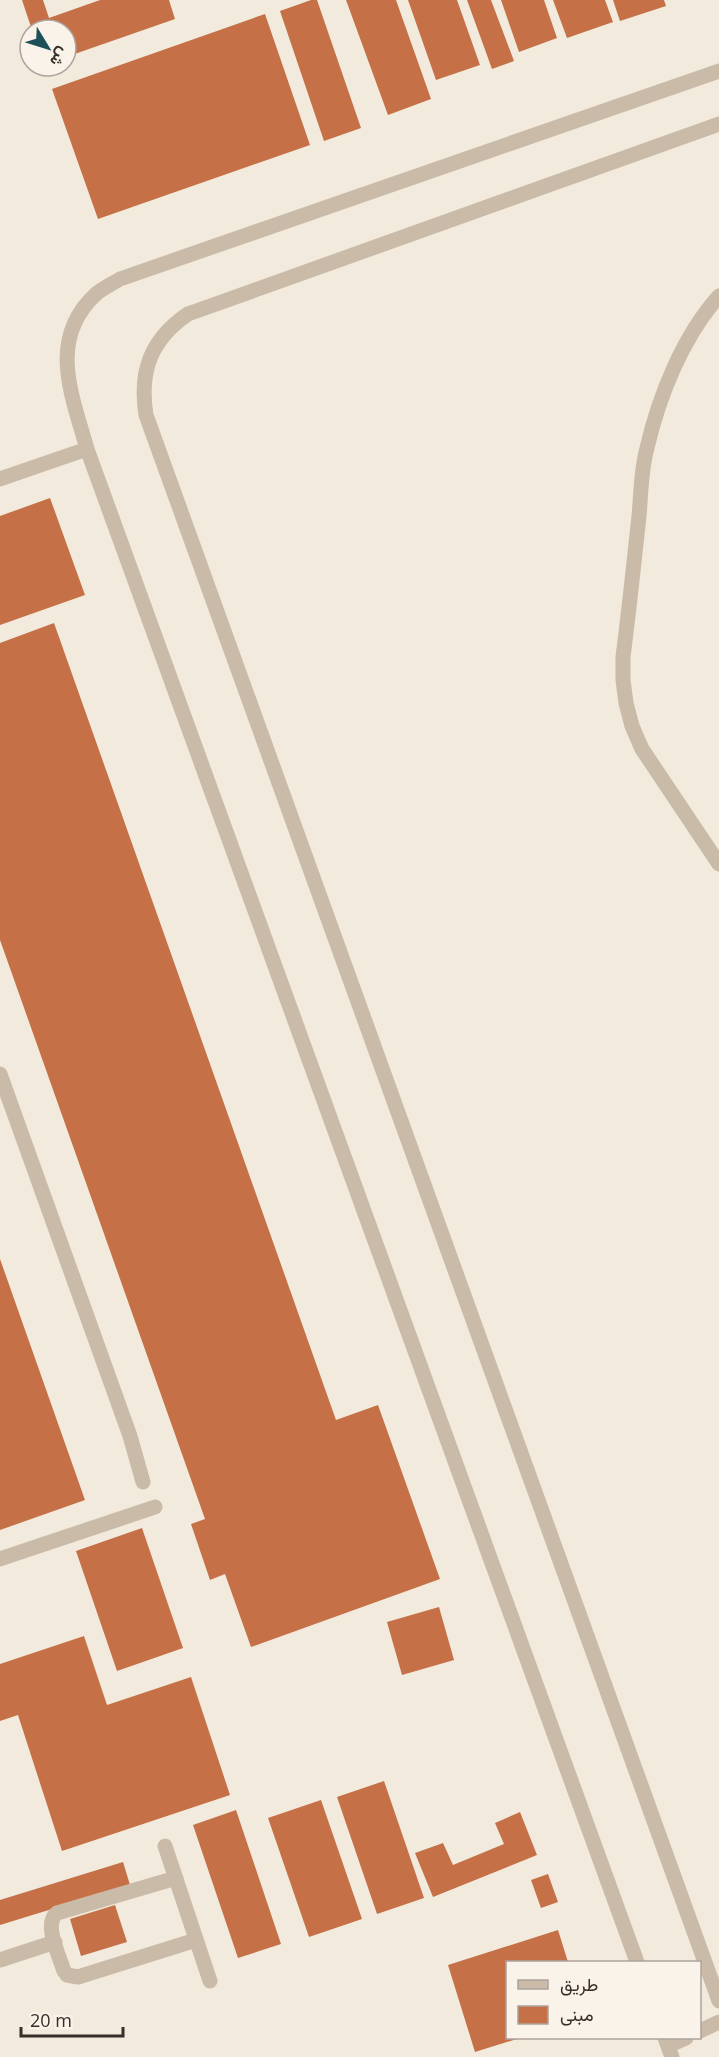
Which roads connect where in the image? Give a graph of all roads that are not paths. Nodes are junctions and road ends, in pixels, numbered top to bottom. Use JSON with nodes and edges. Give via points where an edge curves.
{"nodes":[{"id":1,"x":719,"y":71,"type":"edge"},
{"id":2,"x":719,"y":124,"type":"edge"},
{"id":3,"x":719,"y":296,"type":"edge"},
{"id":4,"x":87,"y":449,"type":"junction"},
{"id":5,"x":0,"y":479,"type":"edge"},
{"id":6,"x":719,"y":864,"type":"edge"},
{"id":7,"x":0,"y":1074,"type":"edge"},
{"id":8,"x":143,"y":1482,"type":"dead end"},
{"id":9,"x":155,"y":1507,"type":"dead end"},
{"id":10,"x":0,"y":1559,"type":"edge"},
{"id":11,"x":165,"y":1846,"type":"dead end"},
{"id":12,"x":176,"y":1878,"type":"junction"},
{"id":13,"x":196,"y":1940,"type":"junction"},
{"id":14,"x":55,"y":1942,"type":"junction"},
{"id":15,"x":0,"y":1960,"type":"edge"},
{"id":16,"x":637,"y":1961,"type":"edge"},
{"id":17,"x":210,"y":1981,"type":"dead end"},
{"id":18,"x":719,"y":2001,"type":"edge"},
{"id":19,"x":719,"y":2022,"type":"edge"},
{"id":20,"x":701,"y":2030,"type":"edge"},
{"id":21,"x":683,"y":2039,"type":"edge"},
{"id":22,"x":668,"y":2047,"type":"edge"}],
"edges":[{"from":1,"to":4,"type":"street","via":[[120,279],[97,293],[80,312],[69,336],[65,362]]},
{"from":2,"to":18,"type":"street","via":[[188,314],[174,323],[153,350],[143,399]]},
{"from":3,"to":6,"type":"street","via":[[689,339],[670,378],[646,450],[623,680],[632,726],[642,749]]},
{"from":4,"to":5,"type":"street"},
{"from":4,"to":16,"type":"street"},
{"from":7,"to":8,"type":"street"},
{"from":9,"to":10,"type":"street"},
{"from":11,"to":12,"type":"street"},
{"from":12,"to":13,"type":"street"},
{"from":12,"to":14,"type":"street","via":[[57,1913],[50,1926]]},
{"from":13,"to":14,"type":"street","via":[[78,1977],[64,1971]]},
{"from":13,"to":17,"type":"street"},
{"from":14,"to":15,"type":"street"},
{"from":19,"to":20,"type":"street"},
{"from":21,"to":22,"type":"street"}]}
